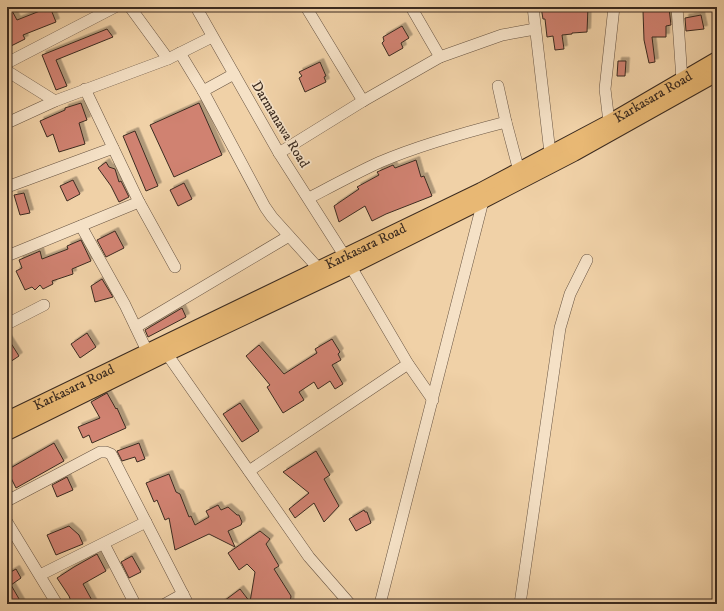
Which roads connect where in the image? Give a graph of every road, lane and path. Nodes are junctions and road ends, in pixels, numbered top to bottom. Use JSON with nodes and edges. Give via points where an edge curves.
{"nodes":[{"id":1,"x":116,"y":7,"type":"edge"},
{"id":2,"x":130,"y":7,"type":"edge"},
{"id":3,"x":196,"y":7,"type":"edge"},
{"id":4,"x":306,"y":7,"type":"edge"},
{"id":5,"x":411,"y":7,"type":"edge"},
{"id":6,"x":533,"y":7,"type":"edge"},
{"id":7,"x":614,"y":7,"type":"edge"},
{"id":8,"x":677,"y":7,"type":"edge"},
{"id":9,"x":534,"y":28,"type":"junction"},
{"id":10,"x":212,"y":37,"type":"junction"},
{"id":11,"x":180,"y":53,"type":"junction"},
{"id":12,"x":440,"y":57,"type":"junction"},
{"id":13,"x":168,"y":59,"type":"junction"},
{"id":14,"x":717,"y":59,"type":"edge"},
{"id":15,"x":7,"y":63,"type":"edge"},
{"id":16,"x":7,"y":71,"type":"edge"},
{"id":17,"x":234,"y":74,"type":"junction"},
{"id":18,"x":717,"y":74,"type":"edge"},
{"id":19,"x":682,"y":80,"type":"junction"},
{"id":20,"x":498,"y":86,"type":"dead end"},
{"id":21,"x":85,"y":89,"type":"junction"},
{"id":22,"x":203,"y":91,"type":"junction"},
{"id":23,"x":55,"y":100,"type":"junction"},
{"id":24,"x":363,"y":101,"type":"junction"},
{"id":25,"x":506,"y":122,"type":"junction"},
{"id":26,"x":609,"y":122,"type":"junction"},
{"id":27,"x":7,"y":123,"type":"edge"},
{"id":28,"x":113,"y":148,"type":"junction"},
{"id":29,"x":279,"y":152,"type":"junction"},
{"id":30,"x":550,"y":154,"type":"junction"},
{"id":31,"x":519,"y":171,"type":"junction"},
{"id":32,"x":7,"y":188,"type":"edge"},
{"id":33,"x":308,"y":198,"type":"junction"},
{"id":34,"x":483,"y":201,"type":"junction"},
{"id":35,"x":139,"y":202,"type":"junction"},
{"id":36,"x":81,"y":226,"type":"junction"},
{"id":37,"x":289,"y":236,"type":"junction"},
{"id":38,"x":7,"y":256,"type":"edge"},
{"id":39,"x":587,"y":260,"type":"dead end"},
{"id":40,"x":348,"y":261,"type":"junction"},
{"id":41,"x":175,"y":267,"type":"dead end"},
{"id":42,"x":318,"y":268,"type":"junction"},
{"id":43,"x":44,"y":305,"type":"dead end"},
{"id":44,"x":7,"y":324,"type":"edge"},
{"id":45,"x":136,"y":327,"type":"junction"},
{"id":46,"x":147,"y":351,"type":"junction"},
{"id":47,"x":167,"y":354,"type":"junction"},
{"id":48,"x":408,"y":364,"type":"junction"},
{"id":49,"x":433,"y":400,"type":"junction"},
{"id":50,"x":7,"y":419,"type":"edge"},
{"id":51,"x":7,"y":433,"type":"edge"},
{"id":52,"x":250,"y":471,"type":"junction"},
{"id":53,"x":7,"y":501,"type":"edge"},
{"id":54,"x":7,"y":522,"type":"edge"},
{"id":55,"x":146,"y":522,"type":"junction"},
{"id":56,"x":104,"y":544,"type":"junction"},
{"id":57,"x":40,"y":576,"type":"junction"},
{"id":58,"x":186,"y":599,"type":"edge"},
{"id":59,"x":57,"y":604,"type":"edge"},
{"id":60,"x":135,"y":604,"type":"edge"},
{"id":61,"x":165,"y":604,"type":"edge"},
{"id":62,"x":350,"y":604,"type":"edge"},
{"id":63,"x":380,"y":604,"type":"edge"},
{"id":64,"x":520,"y":604,"type":"edge"}],
"edges":[{"from":1,"to":15,"type":"street"},
{"from":2,"to":13,"type":"street"},
{"from":3,"to":10,"type":"street","name":"Darmanawa Road"},
{"from":4,"to":24,"type":"street"},
{"from":5,"to":12,"type":"street"},
{"from":6,"to":9,"type":"street"},
{"from":7,"to":26,"type":"street","via":[[604,89]]},
{"from":8,"to":19,"type":"street"},
{"from":9,"to":12,"type":"street","via":[[502,35]]},
{"from":9,"to":30,"type":"street"},
{"from":10,"to":11,"type":"street"},
{"from":10,"to":17,"type":"street","name":"Darmanawa Road"},
{"from":11,"to":13,"type":"street"},
{"from":11,"to":22,"type":"street"},
{"from":12,"to":24,"type":"street"},
{"from":13,"to":21,"type":"street"},
{"from":14,"to":19,"type":"main road","name":"Karkasara Road"},
{"from":16,"to":23,"type":"street"},
{"from":17,"to":22,"type":"street"},
{"from":17,"to":29,"type":"street","name":"Darmanawa Road"},
{"from":18,"to":34,"type":"main road","name":"Karkasara Road","via":[[574,154]]},
{"from":19,"to":26,"type":"main road","name":"Karkasara Road"},
{"from":20,"to":25,"type":"street"},
{"from":21,"to":23,"type":"street"},
{"from":21,"to":28,"type":"street"},
{"from":22,"to":37,"type":"street","via":[[265,207]]},
{"from":23,"to":27,"type":"street"},
{"from":24,"to":29,"type":"street"},
{"from":25,"to":31,"type":"street"},
{"from":25,"to":33,"type":"street","via":[[448,137],[399,155]]},
{"from":26,"to":30,"type":"main road","name":"Karkasara Road"},
{"from":28,"to":32,"type":"street"},
{"from":28,"to":35,"type":"street"},
{"from":29,"to":33,"type":"street","name":"Darmanawa Road"},
{"from":30,"to":31,"type":"main road","name":"Karkasara Road"},
{"from":31,"to":40,"type":"main road","name":"Karkasara Road"},
{"from":33,"to":40,"type":"street","name":"Darmanawa Road"},
{"from":34,"to":40,"type":"main road","name":"Karkasara Road"},
{"from":34,"to":49,"type":"street"},
{"from":35,"to":36,"type":"street"},
{"from":35,"to":41,"type":"street"},
{"from":36,"to":38,"type":"street"},
{"from":36,"to":45,"type":"street"},
{"from":37,"to":42,"type":"street"},
{"from":37,"to":45,"type":"street"},
{"from":39,"to":64,"type":"street","via":[[570,294],[560,328]]},
{"from":40,"to":42,"type":"main road","name":"Karkasara Road"},
{"from":40,"to":47,"type":"main road","name":"Karkasara Road"},
{"from":40,"to":48,"type":"street","name":"Darmanawa Road"},
{"from":42,"to":46,"type":"main road","name":"Karkasara Road"},
{"from":43,"to":44,"type":"street"},
{"from":45,"to":46,"type":"street"},
{"from":46,"to":50,"type":"main road","name":"Karkasara Road"},
{"from":47,"to":51,"type":"main road","name":"Karkasara Road"},
{"from":47,"to":52,"type":"street"},
{"from":48,"to":49,"type":"street","name":"Darmanawa Road"},
{"from":48,"to":52,"type":"street"},
{"from":49,"to":63,"type":"street"},
{"from":52,"to":62,"type":"street","via":[[309,557]]},
{"from":53,"to":55,"type":"street","via":[[100,452],[106,452],[111,454]]},
{"from":54,"to":57,"type":"street"},
{"from":55,"to":56,"type":"street"},
{"from":55,"to":58,"type":"street"},
{"from":56,"to":57,"type":"street"},
{"from":56,"to":60,"type":"street"},
{"from":57,"to":59,"type":"street"},
{"from":58,"to":61,"type":"street"}]}
